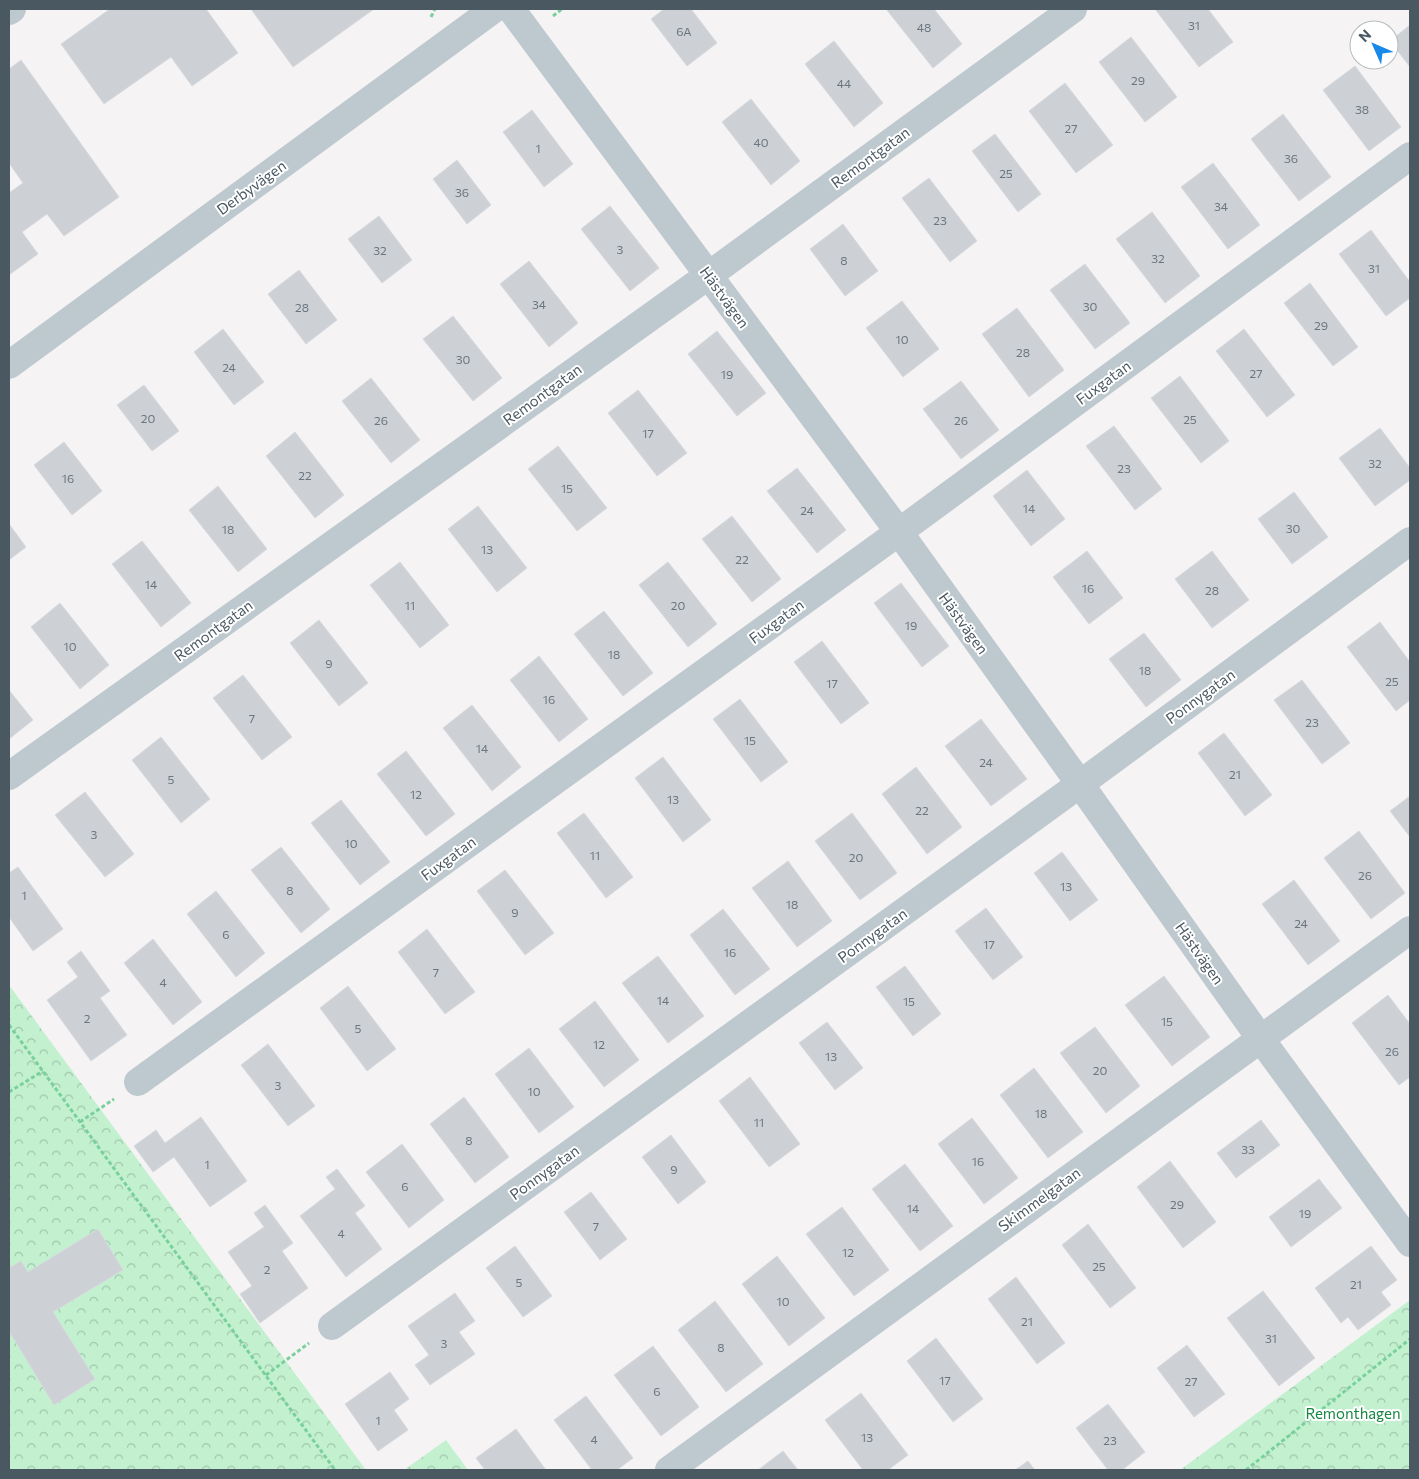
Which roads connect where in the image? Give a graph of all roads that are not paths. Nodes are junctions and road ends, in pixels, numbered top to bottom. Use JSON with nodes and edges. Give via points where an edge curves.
{"nodes":[{"id":1,"x":12,"y":9,"type":"edge"},
{"id":2,"x":494,"y":9,"type":"edge"},
{"id":3,"x":511,"y":9,"type":"edge"},
{"id":4,"x":1073,"y":9,"type":"edge"},
{"id":5,"x":9,"y":11,"type":"edge"},
{"id":6,"x":1410,"y":156,"type":"edge"},
{"id":7,"x":709,"y":275,"type":"junction"},
{"id":8,"x":9,"y":365,"type":"edge"},
{"id":9,"x":899,"y":532,"type":"junction"},
{"id":10,"x":1410,"y":541,"type":"edge"},
{"id":11,"x":9,"y":776,"type":"edge"},
{"id":12,"x":1080,"y":784,"type":"junction"},
{"id":13,"x":1410,"y":930,"type":"edge"},
{"id":14,"x":1260,"y":1038,"type":"junction"},
{"id":15,"x":138,"y":1082,"type":"road end"},
{"id":16,"x":1410,"y":1243,"type":"edge"},
{"id":17,"x":332,"y":1326,"type":"road end"},
{"id":18,"x":669,"y":1470,"type":"edge"}],
"edges":[{"from":1,"to":5,"type":"street"},
{"from":2,"to":8,"type":"street","name":"Derbyvägen"},
{"from":3,"to":7,"type":"street","name":"Hästvägen"},
{"from":4,"to":7,"type":"street","name":"Remontgatan"},
{"from":6,"to":9,"type":"street","name":"Fuxgatan"},
{"from":7,"to":9,"type":"street","name":"Hästvägen"},
{"from":7,"to":11,"type":"street","name":"Remontgatan"},
{"from":9,"to":12,"type":"street","name":"Hästvägen"},
{"from":9,"to":15,"type":"street","name":"Fuxgatan"},
{"from":10,"to":12,"type":"street","name":"Ponnygatan"},
{"from":12,"to":14,"type":"street","name":"Hästvägen"},
{"from":12,"to":17,"type":"street","name":"Ponnygatan"},
{"from":13,"to":14,"type":"street","name":"Skimmelgatan"},
{"from":14,"to":16,"type":"street","name":"Hästvägen"},
{"from":14,"to":18,"type":"street","name":"Skimmelgatan"}]}
